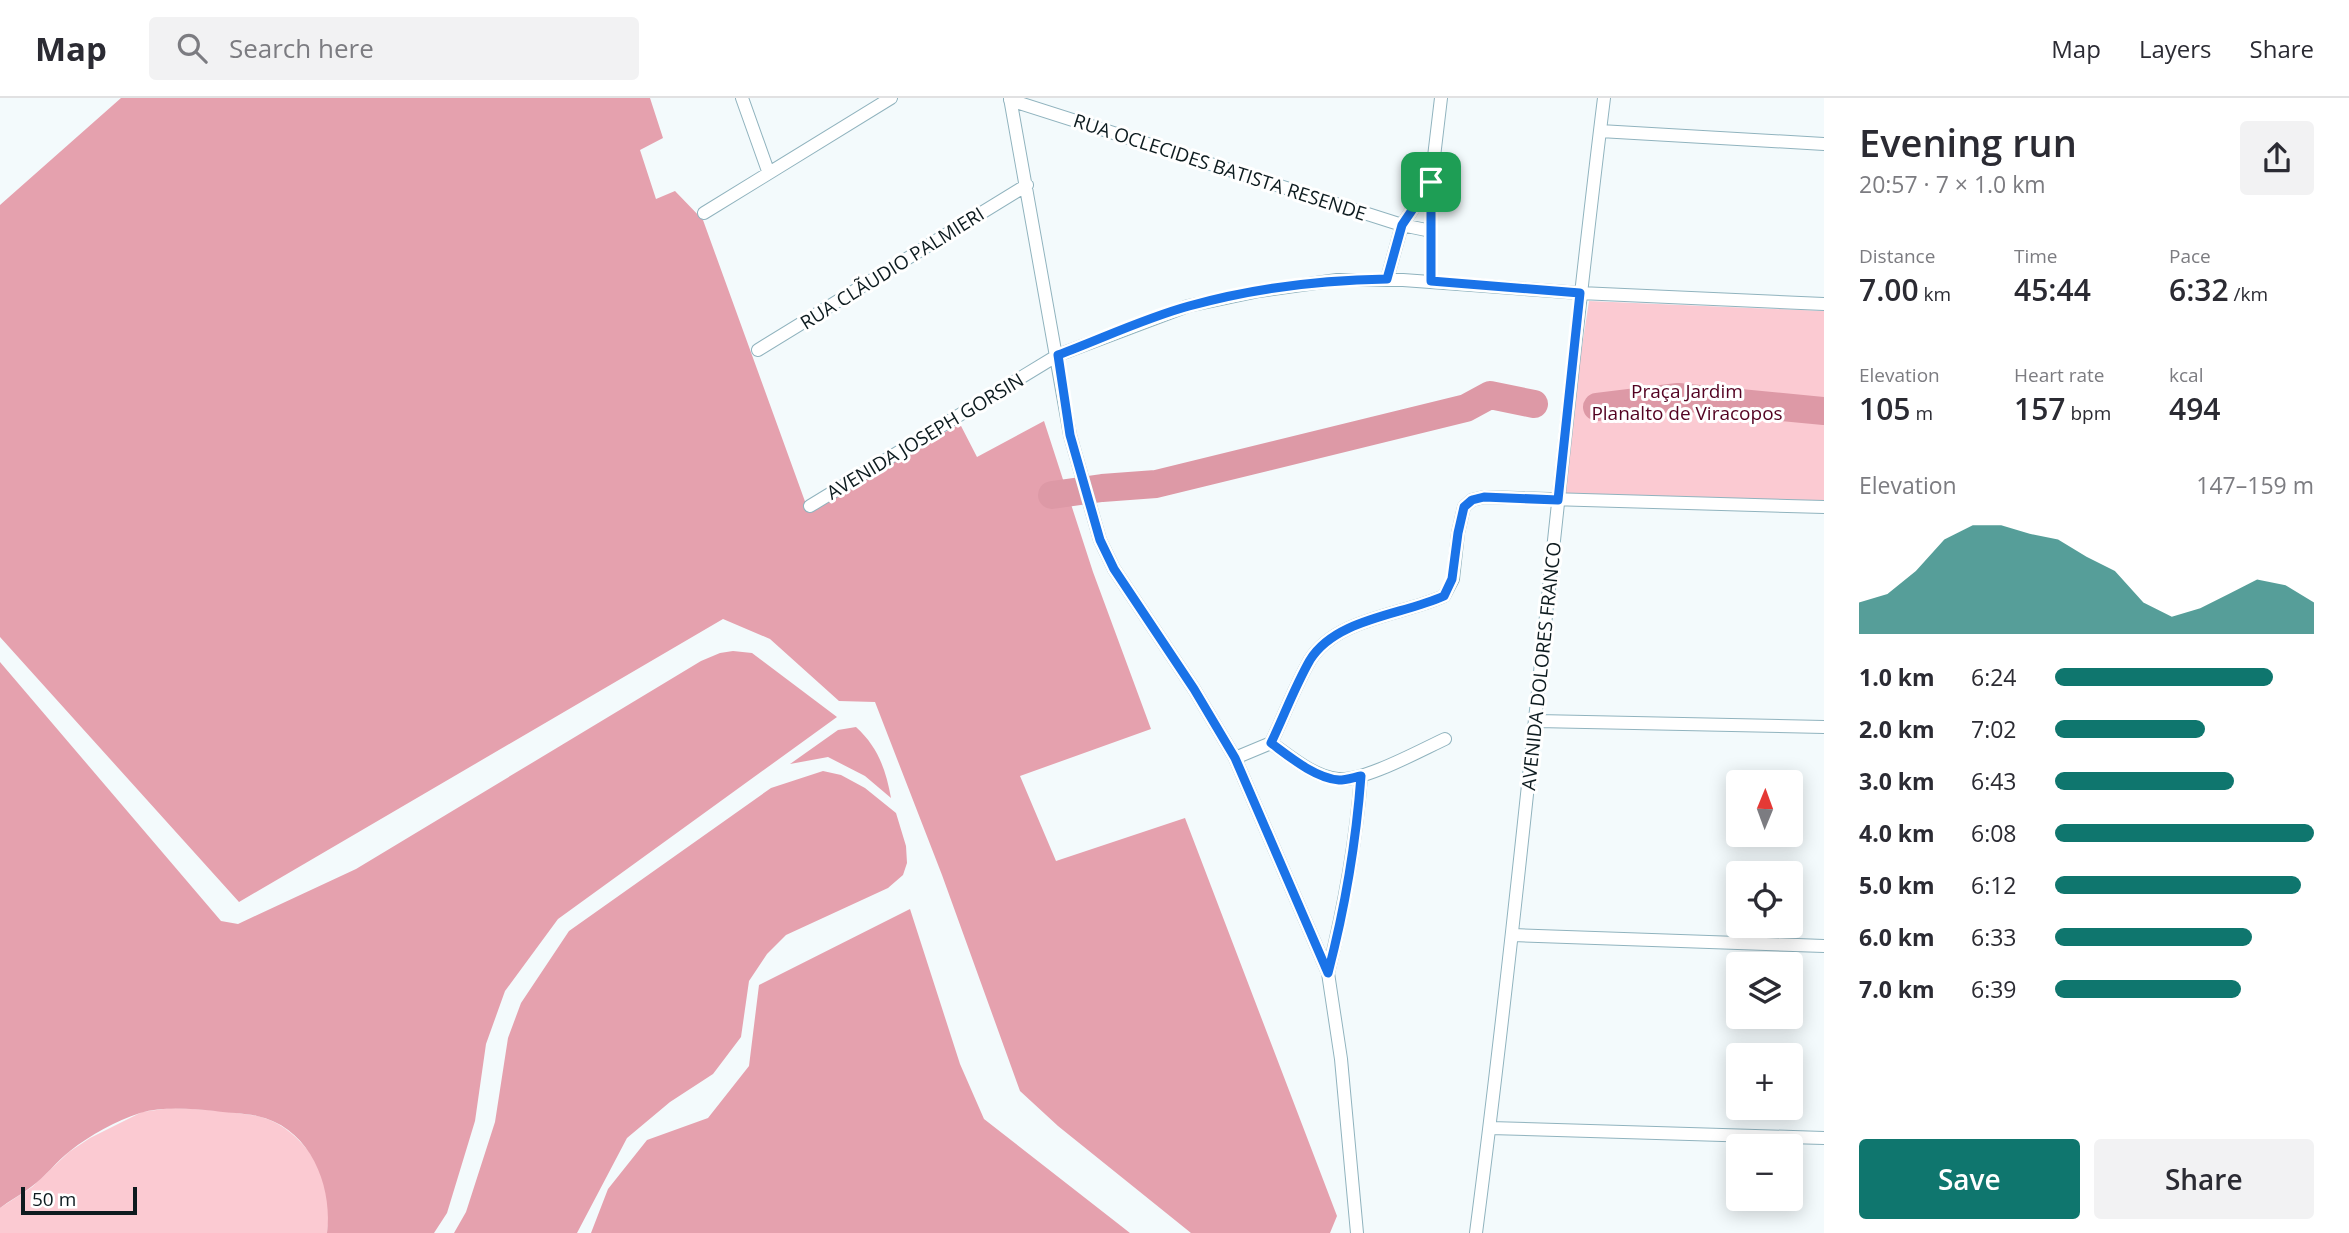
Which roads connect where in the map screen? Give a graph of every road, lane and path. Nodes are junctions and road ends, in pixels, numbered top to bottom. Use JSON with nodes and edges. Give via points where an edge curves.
{"nodes":[{"id":1,"x":742,"y":98,"type":"edge"},
{"id":2,"x":891,"y":98,"type":"edge"},
{"id":3,"x":1441,"y":98,"type":"edge"},
{"id":4,"x":1604,"y":98,"type":"edge"},
{"id":5,"x":1010,"y":99,"type":"edge"},
{"id":6,"x":1600,"y":131,"type":"junction"},
{"id":7,"x":1824,"y":144,"type":"edge"},
{"id":8,"x":768,"y":171,"type":"junction"},
{"id":9,"x":1431,"y":182,"type":"junction"},
{"id":10,"x":1027,"y":185,"type":"junction"},
{"id":11,"x":704,"y":213,"type":"dead end"},
{"id":12,"x":1402,"y":225,"type":"junction"},
{"id":13,"x":1431,"y":231,"type":"junction"},
{"id":14,"x":1387,"y":279,"type":"junction"},
{"id":15,"x":1431,"y":281,"type":"junction"},
{"id":16,"x":1580,"y":293,"type":"junction"},
{"id":17,"x":1824,"y":304,"type":"edge"},
{"id":18,"x":758,"y":350,"type":"dead end"},
{"id":19,"x":1058,"y":355,"type":"junction"},
{"id":20,"x":1558,"y":500,"type":"junction"},
{"id":21,"x":810,"y":506,"type":"dead end"},
{"id":22,"x":1824,"y":507,"type":"edge"},
{"id":23,"x":1536,"y":721,"type":"junction"},
{"id":24,"x":1824,"y":727,"type":"edge"},
{"id":25,"x":1445,"y":739,"type":"dead end"},
{"id":26,"x":1271,"y":743,"type":"junction"},
{"id":27,"x":1235,"y":758,"type":"junction"},
{"id":28,"x":1361,"y":776,"type":"junction"},
{"id":29,"x":1513,"y":935,"type":"junction"},
{"id":30,"x":1824,"y":946,"type":"edge"},
{"id":31,"x":1328,"y":973,"type":"junction"},
{"id":32,"x":1490,"y":1128,"type":"junction"},
{"id":33,"x":1824,"y":1138,"type":"edge"},
{"id":34,"x":1357,"y":1233,"type":"edge"},
{"id":35,"x":1476,"y":1233,"type":"edge"}],
"edges":[{"from":1,"to":8,"type":"street"},
{"from":2,"to":8,"type":"street"},
{"from":3,"to":9,"type":"street"},
{"from":4,"to":6,"type":"street","name":"AVENIDA DOLORES FRANCO"},
{"from":5,"to":10,"type":"street"},
{"from":5,"to":12,"type":"street","name":"RUA OCLECIDES BATISTA RESENDE"},
{"from":6,"to":7,"type":"street"},
{"from":6,"to":16,"type":"street","name":"AVENIDA DOLORES FRANCO"},
{"from":8,"to":11,"type":"street"},
{"from":9,"to":12,"type":"street"},
{"from":9,"to":13,"type":"street"},
{"from":10,"to":18,"type":"street","name":"RUA CLÃUDIO PALMIERI"},
{"from":10,"to":19,"type":"street"},
{"from":12,"to":13,"type":"street","name":"RUA OCLECIDES BATISTA RESENDE"},
{"from":12,"to":14,"type":"street"},
{"from":13,"to":15,"type":"street"},
{"from":14,"to":15,"type":"street","name":"AVENIDA JOSEPH GORSIN"},
{"from":14,"to":19,"type":"street","name":"AVENIDA JOSEPH GORSIN","via":[[1298,283],[1220,299],[1163,315]]},
{"from":15,"to":16,"type":"street","name":"AVENIDA JOSEPH GORSIN"},
{"from":16,"to":17,"type":"street","name":"AVENIDA JOSEPH GORSIN"},
{"from":16,"to":20,"type":"street","name":"AVENIDA DOLORES FRANCO"},
{"from":19,"to":21,"type":"street","name":"AVENIDA JOSEPH GORSIN"},
{"from":19,"to":27,"type":"street","via":[[1070,435],[1100,540]]},
{"from":20,"to":22,"type":"street"},
{"from":20,"to":23,"type":"street","name":"AVENIDA DOLORES FRANCO"},
{"from":20,"to":26,"type":"street","via":[[1472,500],[1464,507],[1452,579],[1444,596],[1353,627],[1329,640],[1311,658]]},
{"from":23,"to":24,"type":"street"},
{"from":23,"to":29,"type":"street","name":"AVENIDA DOLORES FRANCO"},
{"from":25,"to":28,"type":"street"},
{"from":26,"to":27,"type":"street"},
{"from":26,"to":28,"type":"street","via":[[1322,775],[1339,780]]},
{"from":27,"to":31,"type":"street"},
{"from":28,"to":31,"type":"street","via":[[1356,839]]},
{"from":29,"to":30,"type":"street"},
{"from":29,"to":32,"type":"street","name":"AVENIDA DOLORES FRANCO"},
{"from":31,"to":34,"type":"street"},
{"from":32,"to":33,"type":"street"},
{"from":32,"to":35,"type":"street","name":"AVENIDA DOLORES FRANCO"}]}
